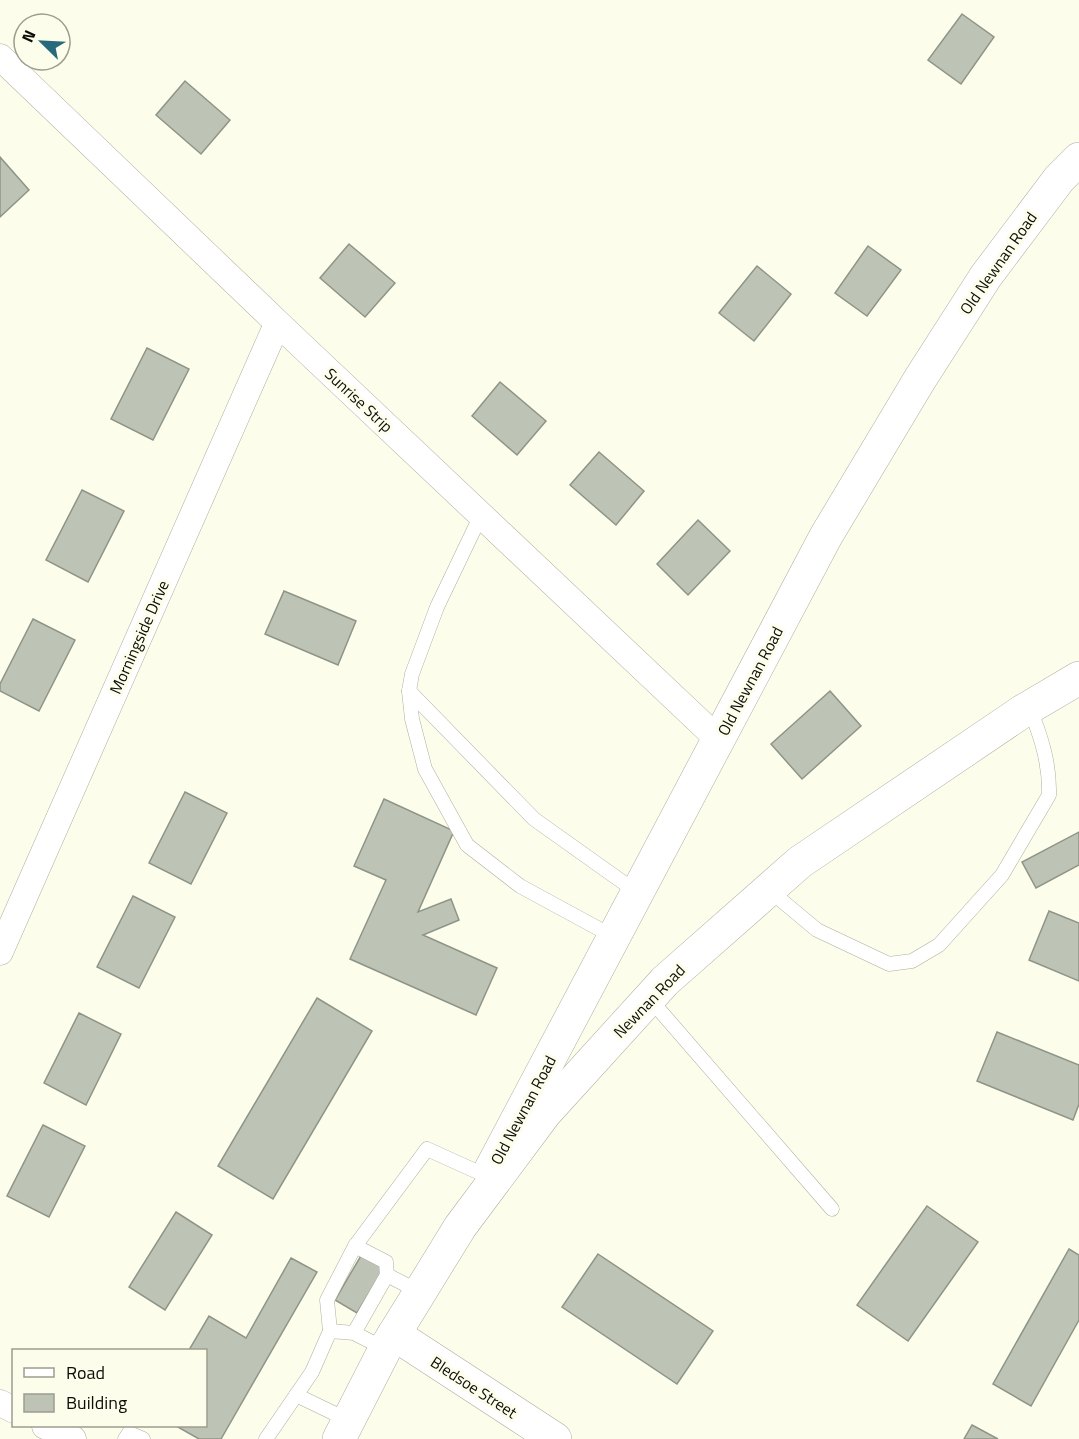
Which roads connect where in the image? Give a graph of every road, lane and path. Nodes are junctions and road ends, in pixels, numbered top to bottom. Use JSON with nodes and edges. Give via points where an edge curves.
{"nodes":[{"id":1,"x":0,"y":57,"type":"edge"},
{"id":2,"x":1079,"y":159,"type":"edge"},
{"id":3,"x":285,"y":330,"type":"junction"},
{"id":4,"x":481,"y":515,"type":"junction"},
{"id":5,"x":1079,"y":678,"type":"edge"},
{"id":6,"x":409,"y":691,"type":"junction"},
{"id":7,"x":1029,"y":707,"type":"junction"},
{"id":8,"x":719,"y":740,"type":"junction"},
{"id":9,"x":769,"y":890,"type":"junction"},
{"id":10,"x":638,"y":893,"type":"junction"},
{"id":11,"x":615,"y":937,"type":"junction"},
{"id":12,"x":0,"y":952,"type":"edge"},
{"id":13,"x":649,"y":998,"type":"junction"},
{"id":14,"x":491,"y":1178,"type":"junction"},
{"id":15,"x":832,"y":1209,"type":"dead end"},
{"id":16,"x":356,"y":1246,"type":"junction"},
{"id":17,"x":387,"y":1275,"type":"junction"},
{"id":18,"x":420,"y":1292,"type":"junction"},
{"id":19,"x":330,"y":1331,"type":"junction"},
{"id":20,"x":354,"y":1333,"type":"junction"},
{"id":21,"x":389,"y":1342,"type":"junction"},
{"id":22,"x":296,"y":1395,"type":"junction"},
{"id":23,"x":49,"y":1427,"type":"edge"},
{"id":24,"x":344,"y":1429,"type":"edge"},
{"id":25,"x":73,"y":1439,"type":"edge"},
{"id":26,"x":125,"y":1439,"type":"edge"},
{"id":27,"x":143,"y":1439,"type":"edge"},
{"id":28,"x":266,"y":1439,"type":"edge"},
{"id":29,"x":555,"y":1439,"type":"edge"}],
"edges":[{"from":1,"to":3,"type":"street","name":"Sunrise Strip"},
{"from":2,"to":8,"type":"street","name":"Old Newnan Road","via":[[1059,179],[986,276],[920,379],[826,536]]},
{"from":3,"to":4,"type":"street","name":"Sunrise Strip"},
{"from":3,"to":12,"type":"street","name":"Morningside Drive","via":[[274,332]]},
{"from":4,"to":6,"type":"lane","via":[[437,607]]},
{"from":4,"to":8,"type":"street","name":"Sunrise Strip"},
{"from":5,"to":7,"type":"street","name":"Newnan Road"},
{"from":6,"to":10,"type":"lane","via":[[534,819]]},
{"from":6,"to":11,"type":"lane","via":[[425,769],[467,845],[520,886]]},
{"from":7,"to":9,"type":"street","name":"Newnan Road","via":[[800,862]]},
{"from":7,"to":9,"type":"lane","via":[[1043,743],[1049,795],[1002,875],[939,945],[912,961],[890,964],[817,930]]},
{"from":8,"to":10,"type":"street","name":"Old Newnan Road"},
{"from":9,"to":13,"type":"street","name":"Newnan Road"},
{"from":10,"to":11,"type":"street","name":"Old Newnan Road"},
{"from":11,"to":14,"type":"street","name":"Old Newnan Road"},
{"from":13,"to":14,"type":"street","name":"Newnan Road"},
{"from":13,"to":15,"type":"lane"},
{"from":14,"to":16,"type":"lane","via":[[427,1149]]},
{"from":14,"to":18,"type":"street","name":"Newnan Road"},
{"from":16,"to":17,"type":"lane","via":[[386,1262]]},
{"from":16,"to":19,"type":"lane","via":[[327,1300]]},
{"from":17,"to":18,"type":"lane"},
{"from":17,"to":20,"type":"lane"},
{"from":18,"to":21,"type":"street","name":"Newnan Road"},
{"from":19,"to":20,"type":"lane"},
{"from":19,"to":22,"type":"lane","via":[[312,1372]]},
{"from":20,"to":21,"type":"lane"},
{"from":21,"to":24,"type":"street","name":"Newnan Road"},
{"from":21,"to":29,"type":"street","name":"Bledsoe Street"},
{"from":22,"to":24,"type":"lane"},
{"from":22,"to":28,"type":"lane"},
{"from":23,"to":25,"type":"street"},
{"from":26,"to":27,"type":"lane","via":[[129,1433]]}]}
